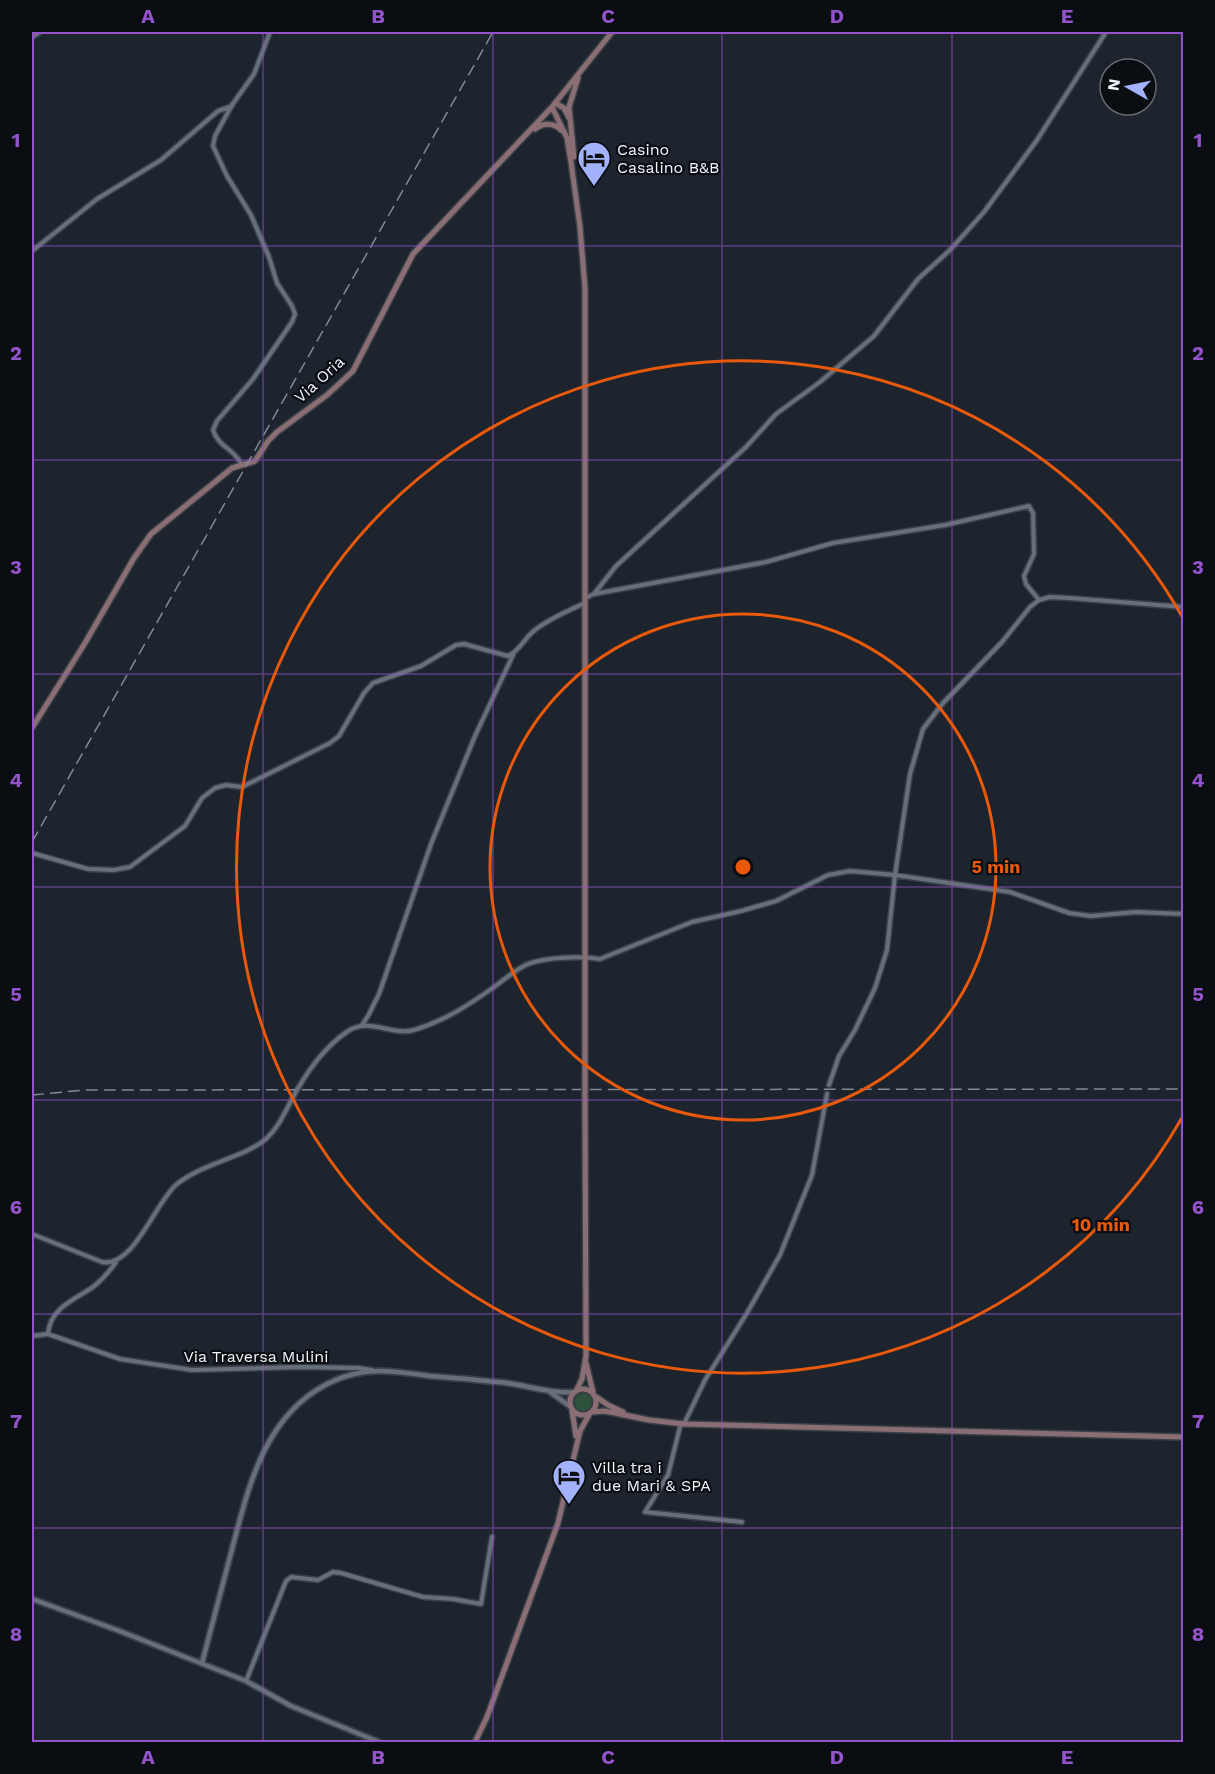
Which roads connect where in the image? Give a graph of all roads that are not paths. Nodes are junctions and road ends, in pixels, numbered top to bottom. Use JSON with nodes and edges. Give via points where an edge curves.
{"nodes":[{"id":1,"x":40,"y":32,"type":"edge"},
{"id":2,"x":270,"y":32,"type":"edge"},
{"id":3,"x":612,"y":32,"type":"edge"},
{"id":4,"x":1106,"y":32,"type":"edge"},
{"id":5,"x":32,"y":38,"type":"edge"},
{"id":6,"x":580,"y":74,"type":"junction"},
{"id":7,"x":232,"y":105,"type":"junction"},
{"id":8,"x":553,"y":105,"type":"junction"},
{"id":9,"x":569,"y":119,"type":"junction"},
{"id":10,"x":526,"y":135,"type":"junction"},
{"id":11,"x":567,"y":138,"type":"junction"},
{"id":12,"x":578,"y":201,"type":"junction"},
{"id":13,"x":32,"y":251,"type":"edge"},
{"id":14,"x":241,"y":464,"type":"junction"},
{"id":15,"x":594,"y":594,"type":"junction"},
{"id":16,"x":1039,"y":600,"type":"junction"},
{"id":17,"x":585,"y":601,"type":"junction"},
{"id":18,"x":1184,"y":607,"type":"edge"},
{"id":19,"x":513,"y":654,"type":"junction"},
{"id":20,"x":32,"y":728,"type":"edge"},
{"id":21,"x":32,"y":853,"type":"edge"},
{"id":22,"x":895,"y":875,"type":"junction"},
{"id":23,"x":1184,"y":914,"type":"edge"},
{"id":24,"x":585,"y":957,"type":"junction"},
{"id":25,"x":361,"y":1025,"type":"junction"},
{"id":26,"x":829,"y":1085,"type":"dead end"},
{"id":27,"x":827,"y":1094,"type":"dead end"},
{"id":28,"x":32,"y":1234,"type":"edge"},
{"id":29,"x":116,"y":1261,"type":"junction"},
{"id":30,"x":48,"y":1334,"type":"junction"},
{"id":31,"x":32,"y":1336,"type":"edge"},
{"id":32,"x":586,"y":1356,"type":"junction"},
{"id":33,"x":378,"y":1371,"type":"junction"},
{"id":34,"x":544,"y":1390,"type":"junction"},
{"id":35,"x":575,"y":1391,"type":"junction"},
{"id":36,"x":594,"y":1394,"type":"junction"},
{"id":37,"x":572,"y":1408,"type":"junction"},
{"id":38,"x":590,"y":1413,"type":"junction"},
{"id":39,"x":630,"y":1415,"type":"junction"},
{"id":40,"x":682,"y":1423,"type":"junction"},
{"id":41,"x":1184,"y":1437,"type":"edge"},
{"id":42,"x":576,"y":1449,"type":"junction"},
{"id":43,"x":742,"y":1522,"type":"dead end"},
{"id":44,"x":492,"y":1537,"type":"dead end"},
{"id":45,"x":32,"y":1599,"type":"edge"},
{"id":46,"x":202,"y":1663,"type":"junction"},
{"id":47,"x":246,"y":1681,"type":"junction"},
{"id":48,"x":487,"y":1717,"type":"junction"},
{"id":49,"x":379,"y":1743,"type":"edge"},
{"id":50,"x":476,"y":1743,"type":"edge"},
{"id":51,"x":481,"y":1743,"type":"edge"}],
"edges":[{"from":1,"to":5,"type":"street"},
{"from":2,"to":7,"type":"street","via":[[254,74]]},
{"from":3,"to":6,"type":"main road","name":"Via Oria"},
{"from":4,"to":15,"type":"street","via":[[1038,140],[984,212],[918,279],[874,336],[776,414],[746,447],[616,566]]},
{"from":6,"to":8,"type":"main road","name":"Via Oria"},
{"from":6,"to":9,"type":"main road","via":[[571,98]]},
{"from":7,"to":13,"type":"street","via":[[218,111],[161,160],[97,199]]},
{"from":7,"to":14,"type":"street","via":[[213,146],[251,215],[277,283],[295,314],[253,379],[213,430],[216,440],[238,456]]},
{"from":8,"to":9,"type":"main road","via":[[564,108]]},
{"from":8,"to":10,"type":"main road","name":"Via Oria"},
{"from":8,"to":11,"type":"main road"},
{"from":9,"to":12,"type":"main road"},
{"from":10,"to":11,"type":"main road","via":[[543,124],[552,124]]},
{"from":10,"to":14,"type":"main road","name":"Via Oria","via":[[413,254],[353,371],[268,441],[255,461]]},
{"from":11,"to":12,"type":"main road"},
{"from":12,"to":17,"type":"main road","via":[[585,288]]},
{"from":14,"to":20,"type":"main road","name":"Via Oria","via":[[151,534]]},
{"from":15,"to":16,"type":"street","via":[[1029,506],[1033,513],[1034,554],[1024,576]]},
{"from":15,"to":17,"type":"street"},
{"from":16,"to":18,"type":"street"},
{"from":16,"to":22,"type":"street","via":[[923,729],[910,774]]},
{"from":17,"to":19,"type":"street","via":[[536,628]]},
{"from":17,"to":24,"type":"main road"},
{"from":19,"to":21,"type":"street","via":[[456,645],[421,666],[373,683],[330,744],[242,787],[215,788],[202,798],[185,826],[130,867],[88,868]]},
{"from":19,"to":25,"type":"street","via":[[431,844],[379,994]]},
{"from":22,"to":23,"type":"street","via":[[1010,892],[1091,916],[1136,912]]},
{"from":22,"to":24,"type":"street","via":[[850,871],[828,875],[776,901],[692,922],[600,959]]},
{"from":22,"to":26,"type":"street","via":[[887,950],[875,988],[839,1056]]},
{"from":24,"to":25,"type":"street","via":[[528,964],[463,1009],[414,1030]]},
{"from":24,"to":32,"type":"main road","bridge":true},
{"from":25,"to":29,"type":"street","via":[[344,1034],[316,1061],[267,1138],[179,1182],[131,1248]]},
{"from":27,"to":40,"type":"street","via":[[812,1175],[780,1255]]},
{"from":28,"to":29,"type":"street","via":[[102,1262]]},
{"from":29,"to":30,"type":"street","via":[[109,1273],[52,1317]]},
{"from":30,"to":31,"type":"street","name":"Via Traversa Mulini"},
{"from":30,"to":33,"type":"street","name":"Via Traversa Mulini","via":[[120,1359],[192,1370],[300,1367]]},
{"from":32,"to":35,"type":"main road","via":[[582,1379]]},
{"from":32,"to":36,"type":"main road"},
{"from":33,"to":34,"type":"street"},
{"from":33,"to":46,"type":"street","via":[[352,1374],[313,1391],[291,1410],[267,1444],[245,1503]]},
{"from":34,"to":35,"type":"street"},
{"from":34,"to":37,"type":"street"},
{"from":35,"to":36,"type":"main road","via":[[585,1389]]},
{"from":35,"to":37,"type":"main road","via":[[570,1399]]},
{"from":36,"to":38,"type":"main road","via":[[596,1404]]},
{"from":36,"to":39,"type":"main road"},
{"from":37,"to":38,"type":"main road","via":[[582,1415]]},
{"from":37,"to":42,"type":"main road"},
{"from":38,"to":39,"type":"main road"},
{"from":38,"to":42,"type":"main road"},
{"from":39,"to":40,"type":"main road"},
{"from":40,"to":41,"type":"main road"},
{"from":40,"to":43,"type":"street","via":[[668,1475],[645,1512]]},
{"from":42,"to":48,"type":"main road","via":[[558,1523]]},
{"from":44,"to":47,"type":"street","via":[[481,1604],[423,1597],[341,1573],[318,1580],[291,1577],[286,1581]]},
{"from":45,"to":46,"type":"street"},
{"from":46,"to":47,"type":"street"},
{"from":47,"to":49,"type":"street","via":[[291,1706]]},
{"from":48,"to":50,"type":"main road"},
{"from":48,"to":51,"type":"main road"}]}
